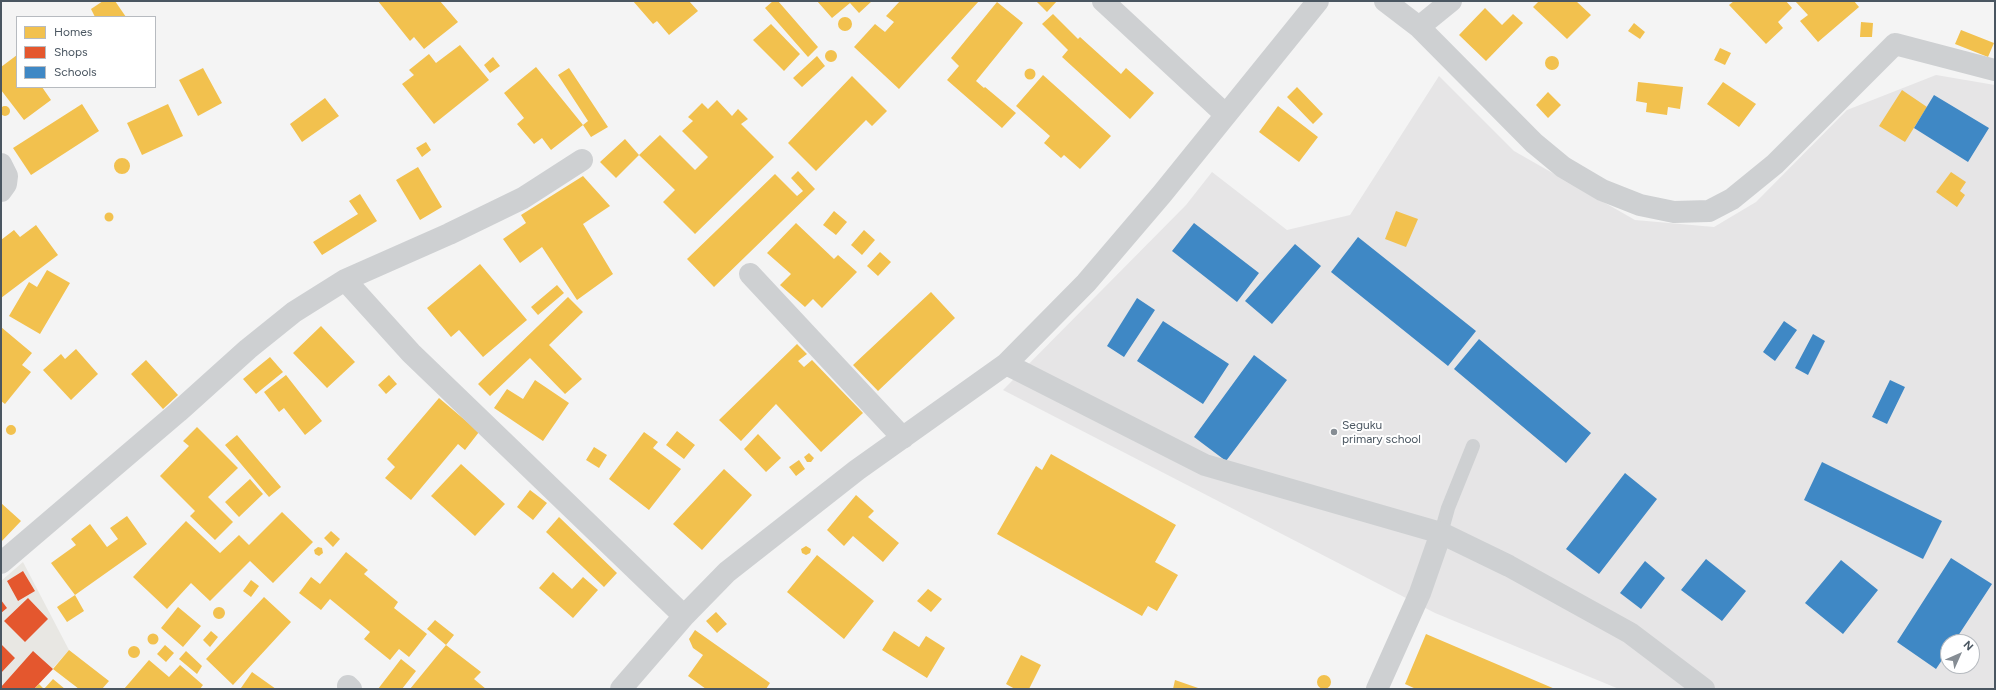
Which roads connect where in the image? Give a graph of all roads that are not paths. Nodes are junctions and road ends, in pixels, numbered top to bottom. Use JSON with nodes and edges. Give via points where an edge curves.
{"nodes":[{"id":1,"x":1103,"y":1,"type":"edge"},
{"id":2,"x":1318,"y":1,"type":"edge"},
{"id":3,"x":1385,"y":1,"type":"edge"},
{"id":4,"x":1451,"y":1,"type":"edge"},
{"id":5,"x":1419,"y":27,"type":"junction"},
{"id":6,"x":1995,"y":70,"type":"edge"},
{"id":7,"x":1226,"y":116,"type":"junction"},
{"id":8,"x":582,"y":160,"type":"dead end"},
{"id":9,"x":1,"y":164,"type":"edge"},
{"id":10,"x":1,"y":191,"type":"edge"},
{"id":11,"x":750,"y":274,"type":"dead end"},
{"id":12,"x":345,"y":280,"type":"junction"},
{"id":13,"x":1006,"y":364,"type":"junction"},
{"id":14,"x":903,"y":438,"type":"junction"},
{"id":15,"x":1473,"y":446,"type":"dead end"},
{"id":16,"x":1441,"y":533,"type":"junction"},
{"id":17,"x":1,"y":563,"type":"edge"},
{"id":18,"x":684,"y":616,"type":"junction"},
{"id":19,"x":621,"y":689,"type":"edge"},
{"id":20,"x":1377,"y":689,"type":"edge"},
{"id":21,"x":1704,"y":689,"type":"edge"}],
"edges":[{"from":1,"to":7,"type":"street"},
{"from":2,"to":7,"type":"street"},
{"from":3,"to":5,"type":"street"},
{"from":4,"to":5,"type":"street"},
{"from":5,"to":6,"type":"street","via":[[1534,144],[1563,167],[1602,190],[1640,205],[1674,212],[1709,211],[1732,199],[1775,164],[1895,44]]},
{"from":7,"to":13,"type":"street","via":[[1086,283]]},
{"from":8,"to":12,"type":"street","via":[[523,198]]},
{"from":9,"to":10,"type":"street","via":[[8,176]]},
{"from":11,"to":14,"type":"street"},
{"from":12,"to":17,"type":"street","via":[[294,312],[248,349]]},
{"from":12,"to":18,"type":"street","via":[[411,353]]},
{"from":13,"to":14,"type":"street"},
{"from":13,"to":16,"type":"street","via":[[1206,465]]},
{"from":14,"to":18,"type":"street","via":[[857,470],[727,572]]},
{"from":15,"to":16,"type":"lane","via":[[1448,508]]},
{"from":16,"to":20,"type":"street","via":[[1420,593]]},
{"from":16,"to":21,"type":"street","via":[[1510,566],[1630,633]]},
{"from":18,"to":19,"type":"street"}]}
